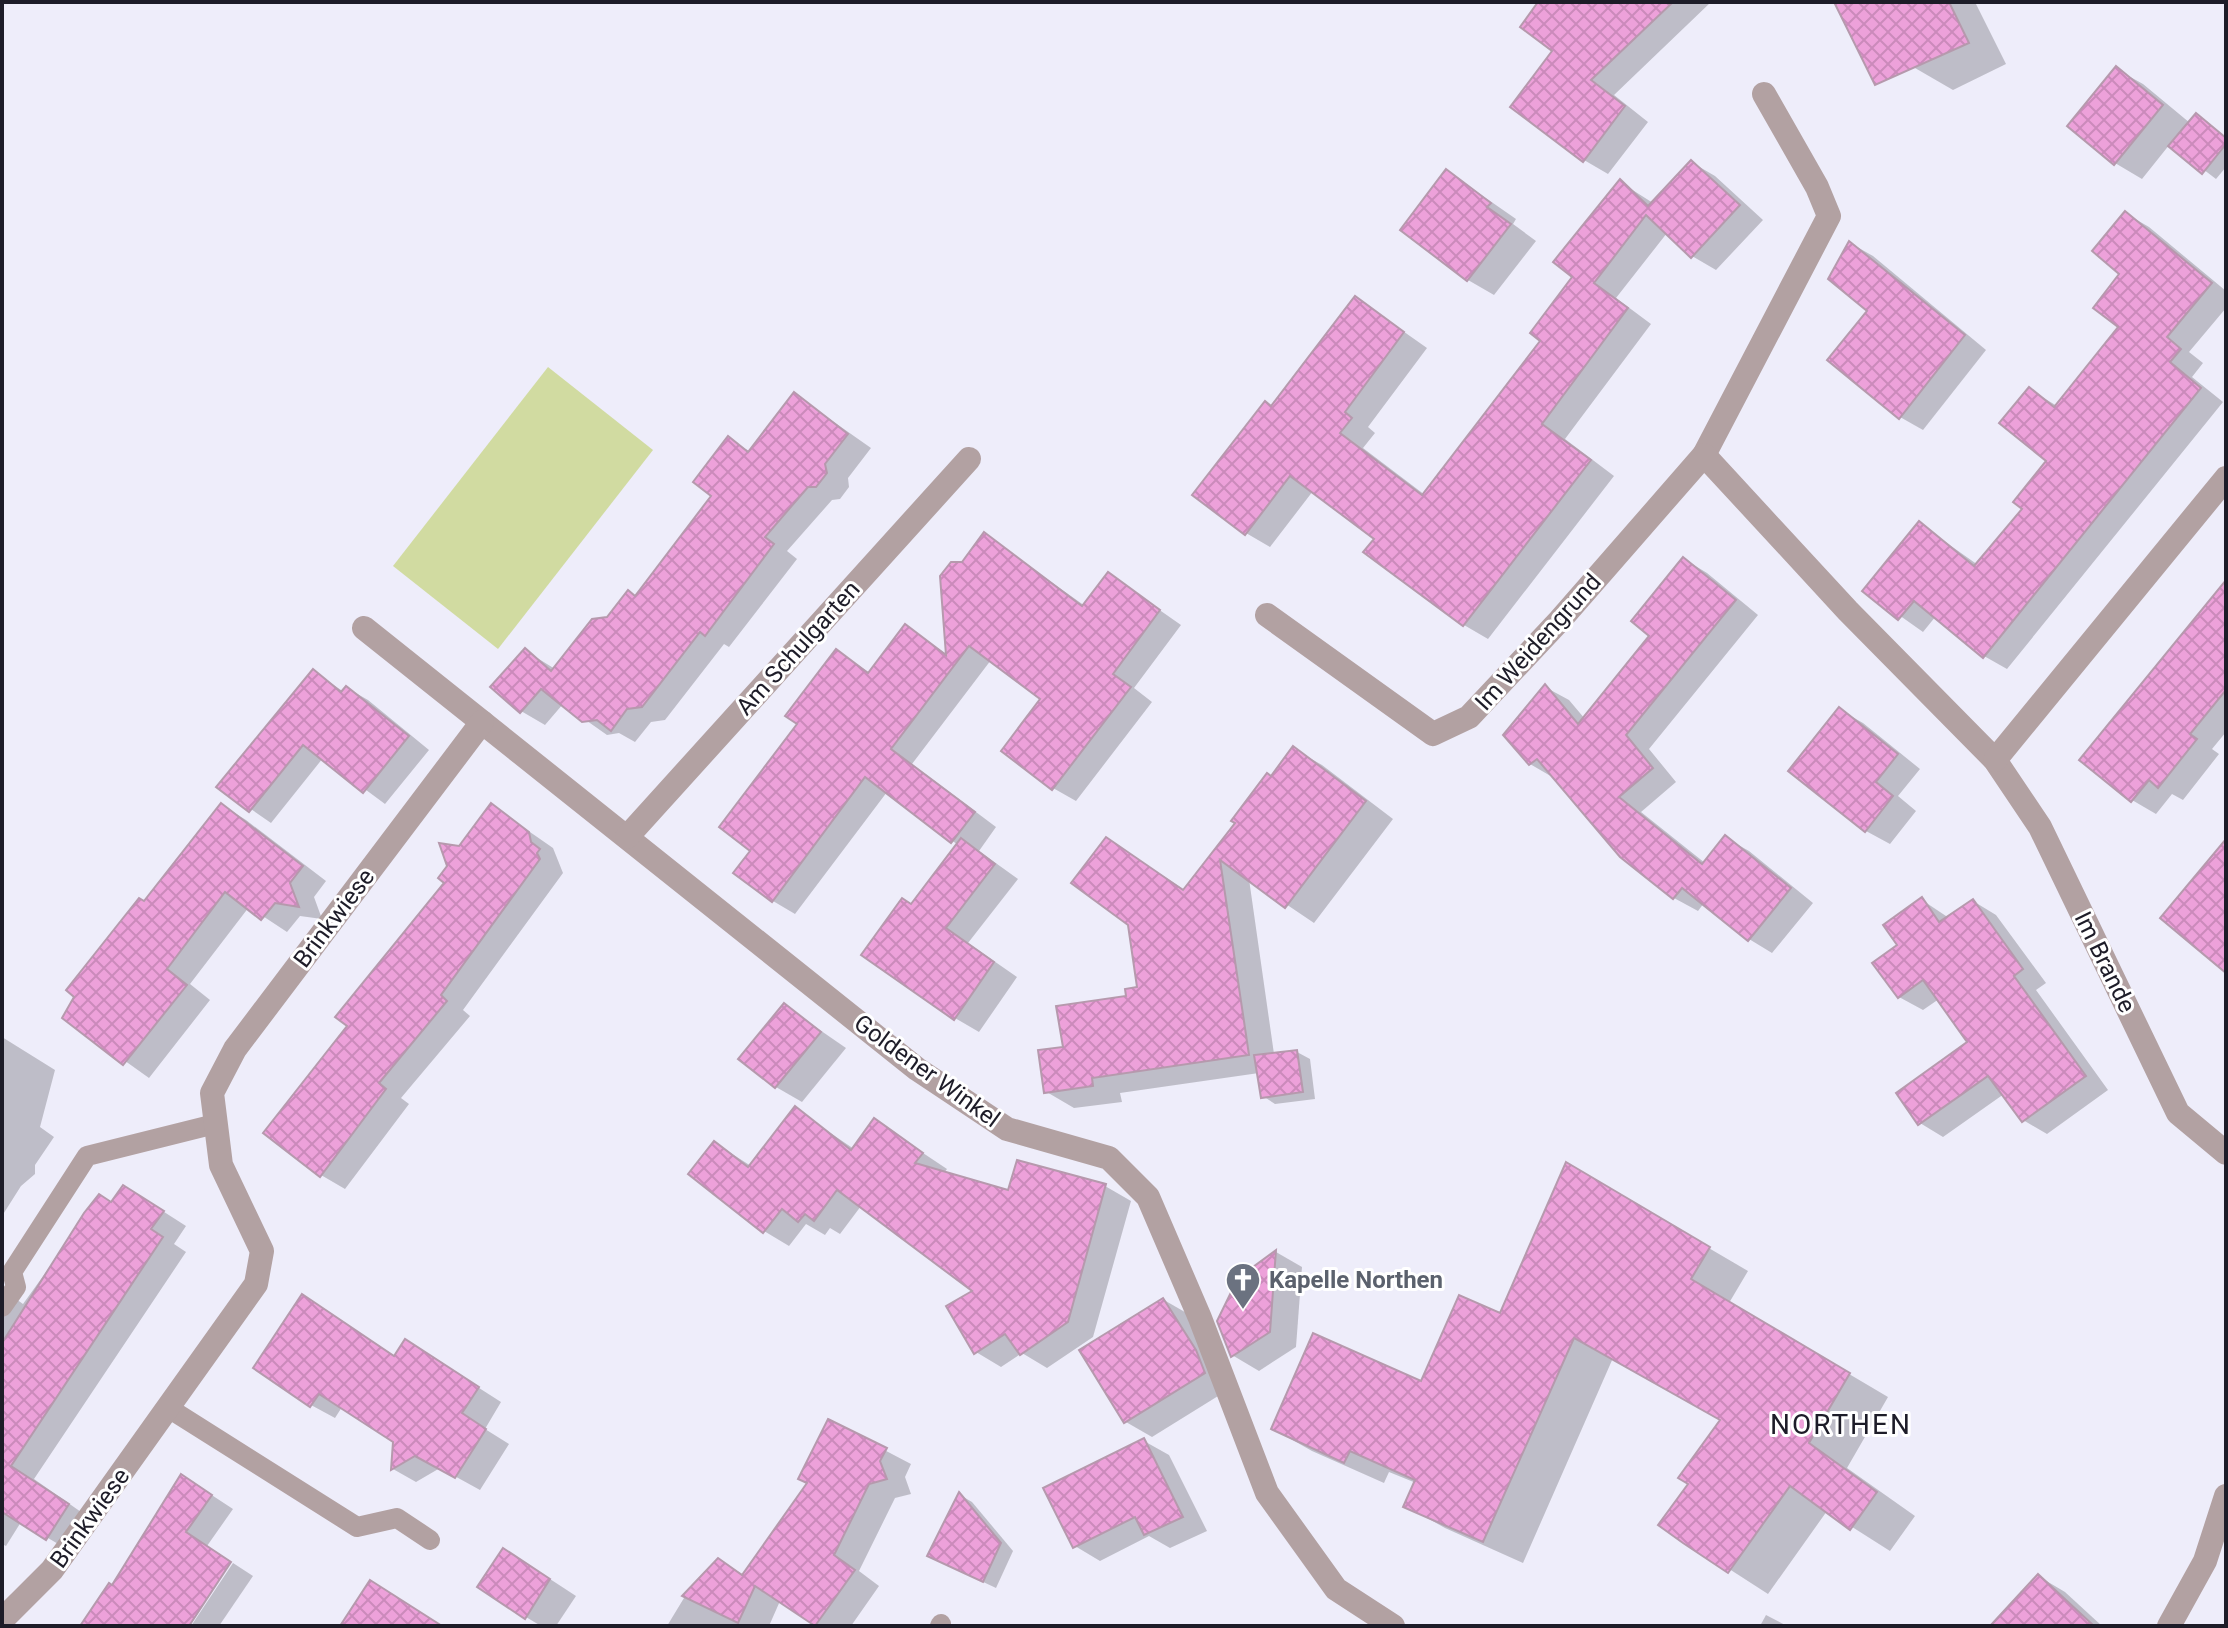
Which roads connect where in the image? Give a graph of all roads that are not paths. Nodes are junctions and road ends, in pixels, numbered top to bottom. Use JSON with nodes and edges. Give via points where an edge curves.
{"nodes":[{"id":1,"x":1764,"y":94,"type":"dead end"},
{"id":2,"x":1704,"y":455,"type":"junction"},
{"id":3,"x":969,"y":459,"type":"dead end"},
{"id":4,"x":2226,"y":478,"type":"edge"},
{"id":5,"x":1267,"y":615,"type":"dead end"},
{"id":6,"x":364,"y":628,"type":"dead end"},
{"id":7,"x":482,"y":722,"type":"junction"},
{"id":8,"x":1995,"y":760,"type":"junction"},
{"id":9,"x":627,"y":837,"type":"junction"},
{"id":10,"x":215,"y":1124,"type":"junction"},
{"id":11,"x":2226,"y":1153,"type":"edge"},
{"id":12,"x":2,"y":1307,"type":"edge"},
{"id":13,"x":170,"y":1409,"type":"junction"},
{"id":14,"x":2226,"y":1496,"type":"edge"},
{"id":15,"x":430,"y":1540,"type":"dead end"},
{"id":16,"x":2,"y":1620,"type":"edge"},
{"id":17,"x":1393,"y":1626,"type":"edge"},
{"id":18,"x":2169,"y":1626,"type":"edge"}],
"edges":[{"from":1,"to":2,"type":"street","name":"Im Weidengrund","via":[[1829,216]]},
{"from":2,"to":5,"type":"street","name":"Im Weidengrund","via":[[1469,717],[1433,734]]},
{"from":2,"to":8,"type":"street","name":"Im Brande"},
{"from":3,"to":9,"type":"street","name":"Am Schulgarten"},
{"from":4,"to":8,"type":"street"},
{"from":6,"to":7,"type":"street","name":"Goldener Winkel"},
{"from":7,"to":9,"type":"street","name":"Goldener Winkel"},
{"from":7,"to":10,"type":"street","name":"Brinkwiese","via":[[235,1049],[212,1093]]},
{"from":8,"to":11,"type":"street","name":"Im Brande","via":[[2040,827],[2178,1113]]},
{"from":9,"to":17,"type":"street","name":"Goldener Winkel","via":[[917,1069],[1007,1129],[1109,1158],[1148,1197],[1267,1493],[1336,1589]]},
{"from":10,"to":12,"type":"lane","via":[[87,1156],[12,1272],[16,1287]]},
{"from":10,"to":13,"type":"street","name":"Brinkwiese","via":[[221,1165],[262,1251],[256,1284]]},
{"from":13,"to":15,"type":"lane","via":[[357,1527],[397,1518]]},
{"from":13,"to":16,"type":"street","name":"Brinkwiese","via":[[52,1570]]},
{"from":14,"to":18,"type":"street","via":[[2205,1561]]}]}
